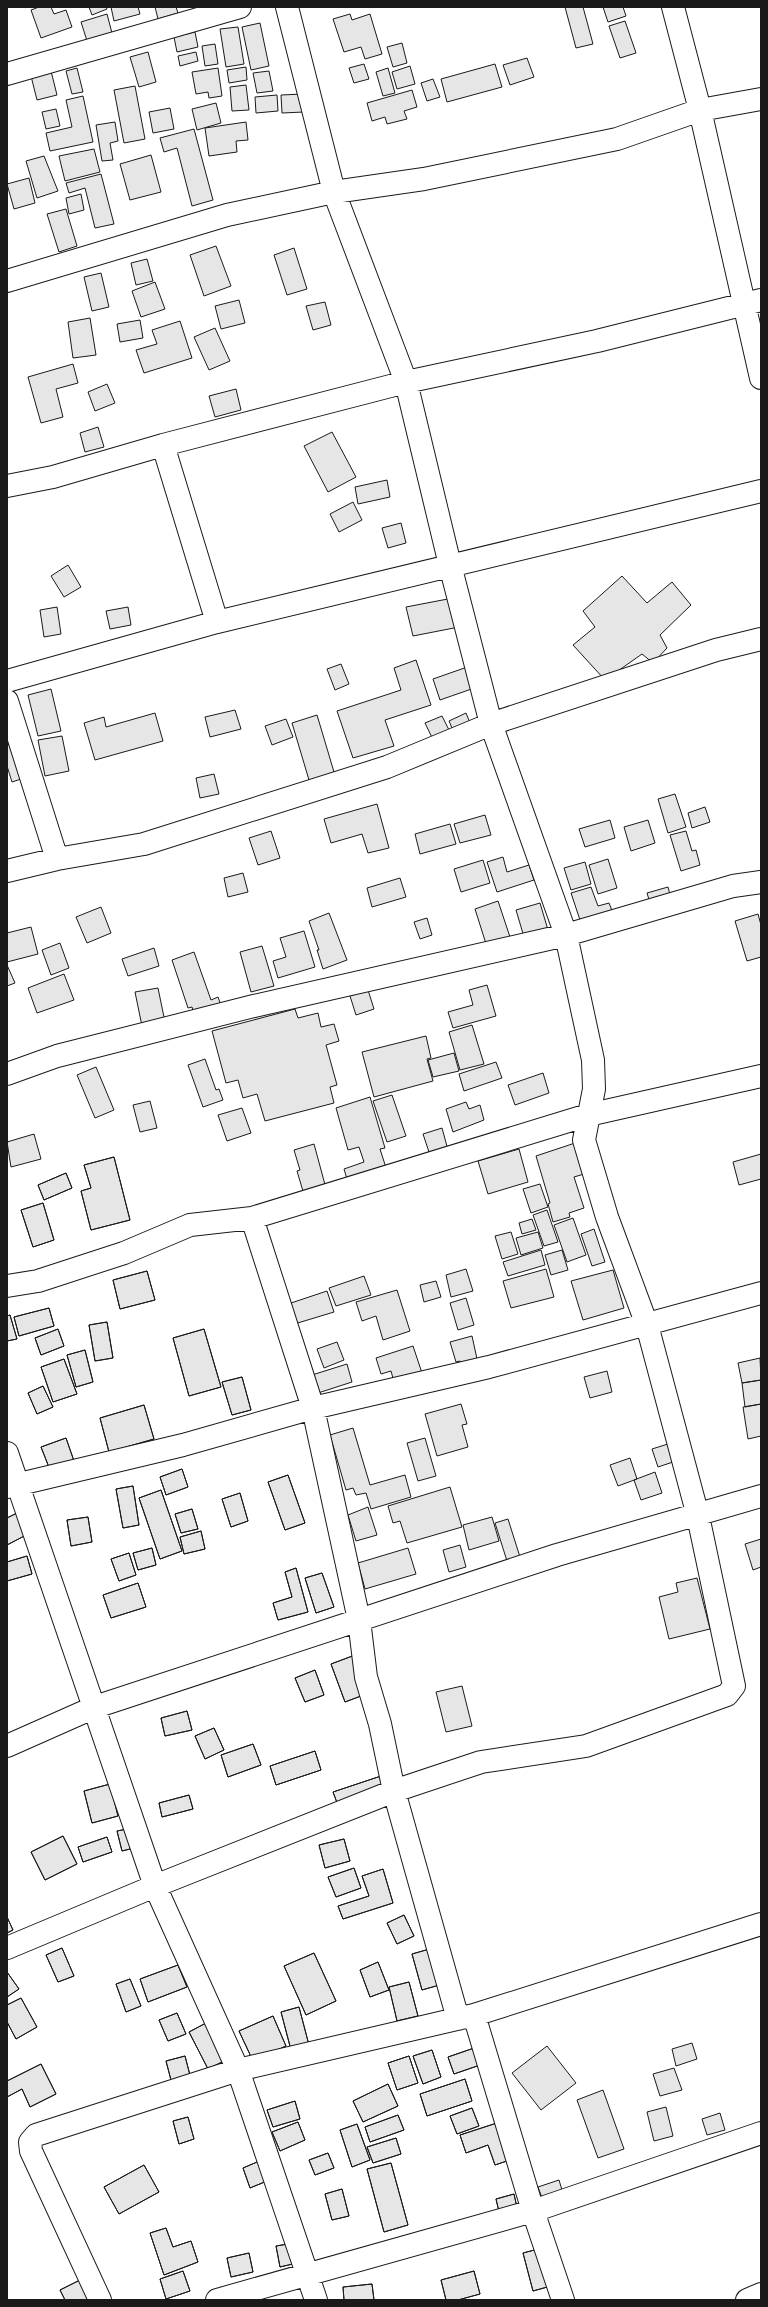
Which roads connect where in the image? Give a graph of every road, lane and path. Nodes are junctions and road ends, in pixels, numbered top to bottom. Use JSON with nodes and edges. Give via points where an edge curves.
{"nodes":[{"id":1,"x":240,"y":7,"type":"edge"},
{"id":2,"x":287,"y":7,"type":"edge"},
{"id":3,"x":672,"y":7,"type":"edge"},
{"id":4,"x":7,"y":74,"type":"edge"},
{"id":5,"x":761,"y":99,"type":"edge"},
{"id":6,"x":700,"y":110,"type":"junction"},
{"id":7,"x":334,"y":192,"type":"junction"},
{"id":8,"x":7,"y":281,"type":"edge"},
{"id":9,"x":752,"y":302,"type":"edge"},
{"id":10,"x":761,"y":378,"type":"edge"},
{"id":11,"x":406,"y":382,"type":"junction"},
{"id":12,"x":163,"y":445,"type":"junction"},
{"id":13,"x":7,"y":486,"type":"edge"},
{"id":14,"x":761,"y":491,"type":"edge"},
{"id":15,"x":450,"y":565,"type":"junction"},
{"id":16,"x":217,"y":622,"type":"junction"},
{"id":17,"x":761,"y":639,"type":"edge"},
{"id":18,"x":7,"y":681,"type":"edge"},
{"id":19,"x":7,"y":701,"type":"edge"},
{"id":20,"x":491,"y":724,"type":"junction"},
{"id":21,"x":57,"y":858,"type":"junction"},
{"id":22,"x":7,"y":871,"type":"edge"},
{"id":23,"x":761,"y":882,"type":"edge"},
{"id":24,"x":566,"y":935,"type":"junction"},
{"id":25,"x":7,"y":1074,"type":"edge"},
{"id":26,"x":761,"y":1076,"type":"edge"},
{"id":27,"x":588,"y":1115,"type":"junction"},
{"id":28,"x":252,"y":1218,"type":"junction"},
{"id":29,"x":7,"y":1286,"type":"edge"},
{"id":30,"x":761,"y":1293,"type":"edge"},
{"id":31,"x":646,"y":1325,"type":"junction"},
{"id":32,"x":313,"y":1408,"type":"junction"},
{"id":33,"x":7,"y":1453,"type":"edge"},
{"id":34,"x":13,"y":1485,"type":"edge"},
{"id":35,"x":761,"y":1496,"type":"edge"},
{"id":36,"x":698,"y":1516,"type":"junction"},
{"id":37,"x":359,"y":1620,"type":"junction"},
{"id":38,"x":95,"y":1706,"type":"junction"},
{"id":39,"x":7,"y":1746,"type":"edge"},
{"id":40,"x":394,"y":1791,"type":"junction"},
{"id":41,"x":155,"y":1886,"type":"junction"},
{"id":42,"x":761,"y":1924,"type":"edge"},
{"id":43,"x":7,"y":1948,"type":"edge"},
{"id":44,"x":466,"y":2017,"type":"junction"},
{"id":45,"x":238,"y":2070,"type":"junction"},
{"id":46,"x":761,"y":2133,"type":"edge"},
{"id":47,"x":533,"y":2211,"type":"junction"},
{"id":48,"x":307,"y":2274,"type":"junction"},
{"id":49,"x":761,"y":2294,"type":"edge"},
{"id":50,"x":100,"y":2300,"type":"edge"},
{"id":51,"x":217,"y":2300,"type":"edge"},
{"id":52,"x":316,"y":2300,"type":"edge"},
{"id":53,"x":563,"y":2300,"type":"edge"},
{"id":54,"x":747,"y":2300,"type":"edge"}],
"edges":[{"from":1,"to":4,"type":"street"},
{"from":2,"to":7,"type":"street"},
{"from":3,"to":6,"type":"street"},
{"from":5,"to":6,"type":"street"},
{"from":6,"to":7,"type":"street","via":[[617,139],[424,179]]},
{"from":6,"to":9,"type":"street"},
{"from":7,"to":8,"type":"street","via":[[227,215]]},
{"from":7,"to":11,"type":"street"},
{"from":9,"to":10,"type":"street"},
{"from":9,"to":11,"type":"street","via":[[597,341]]},
{"from":11,"to":12,"type":"street"},
{"from":11,"to":15,"type":"street"},
{"from":12,"to":13,"type":"street","via":[[53,477]]},
{"from":12,"to":16,"type":"street"},
{"from":14,"to":15,"type":"street"},
{"from":15,"to":16,"type":"street"},
{"from":15,"to":20,"type":"street"},
{"from":16,"to":18,"type":"street"},
{"from":17,"to":20,"type":"street","via":[[716,650]]},
{"from":19,"to":21,"type":"street"},
{"from":20,"to":21,"type":"street","via":[[387,767],[144,844]]},
{"from":20,"to":24,"type":"street"},
{"from":21,"to":22,"type":"street"},
{"from":23,"to":24,"type":"street","via":[[733,886]]},
{"from":24,"to":25,"type":"street","via":[[254,1006],[57,1056]]},
{"from":24,"to":27,"type":"street","via":[[593,1060],[594,1089]]},
{"from":26,"to":27,"type":"street"},
{"from":27,"to":28,"type":"street"},
{"from":27,"to":31,"type":"street","via":[[584,1140],[607,1217]]},
{"from":28,"to":29,"type":"street","via":[[190,1225],[117,1255],[38,1281]]},
{"from":28,"to":32,"type":"street"},
{"from":30,"to":31,"type":"street"},
{"from":31,"to":32,"type":"street","via":[[489,1367]]},
{"from":31,"to":36,"type":"street"},
{"from":32,"to":34,"type":"street","via":[[183,1445]]},
{"from":32,"to":37,"type":"street"},
{"from":33,"to":34,"type":"street"},
{"from":34,"to":38,"type":"street"},
{"from":35,"to":36,"type":"street"},
{"from":36,"to":37,"type":"street","via":[[557,1555]]},
{"from":36,"to":40,"type":"street","via":[[732,1672],[734,1686],[728,1695],[586,1746],[481,1762]]},
{"from":37,"to":38,"type":"street"},
{"from":37,"to":40,"type":"street","via":[[366,1678],[380,1724]]},
{"from":38,"to":39,"type":"street"},
{"from":38,"to":41,"type":"street"},
{"from":40,"to":41,"type":"street"},
{"from":40,"to":44,"type":"street"},
{"from":41,"to":43,"type":"street"},
{"from":41,"to":45,"type":"street"},
{"from":42,"to":44,"type":"street"},
{"from":44,"to":45,"type":"street"},
{"from":44,"to":47,"type":"street"},
{"from":45,"to":48,"type":"street"},
{"from":45,"to":50,"type":"street","via":[[36,2135],[30,2142],[31,2152]]},
{"from":46,"to":47,"type":"street"},
{"from":47,"to":48,"type":"street"},
{"from":47,"to":53,"type":"street"},
{"from":48,"to":51,"type":"street"},
{"from":48,"to":52,"type":"street"},
{"from":49,"to":54,"type":"street"}]}
